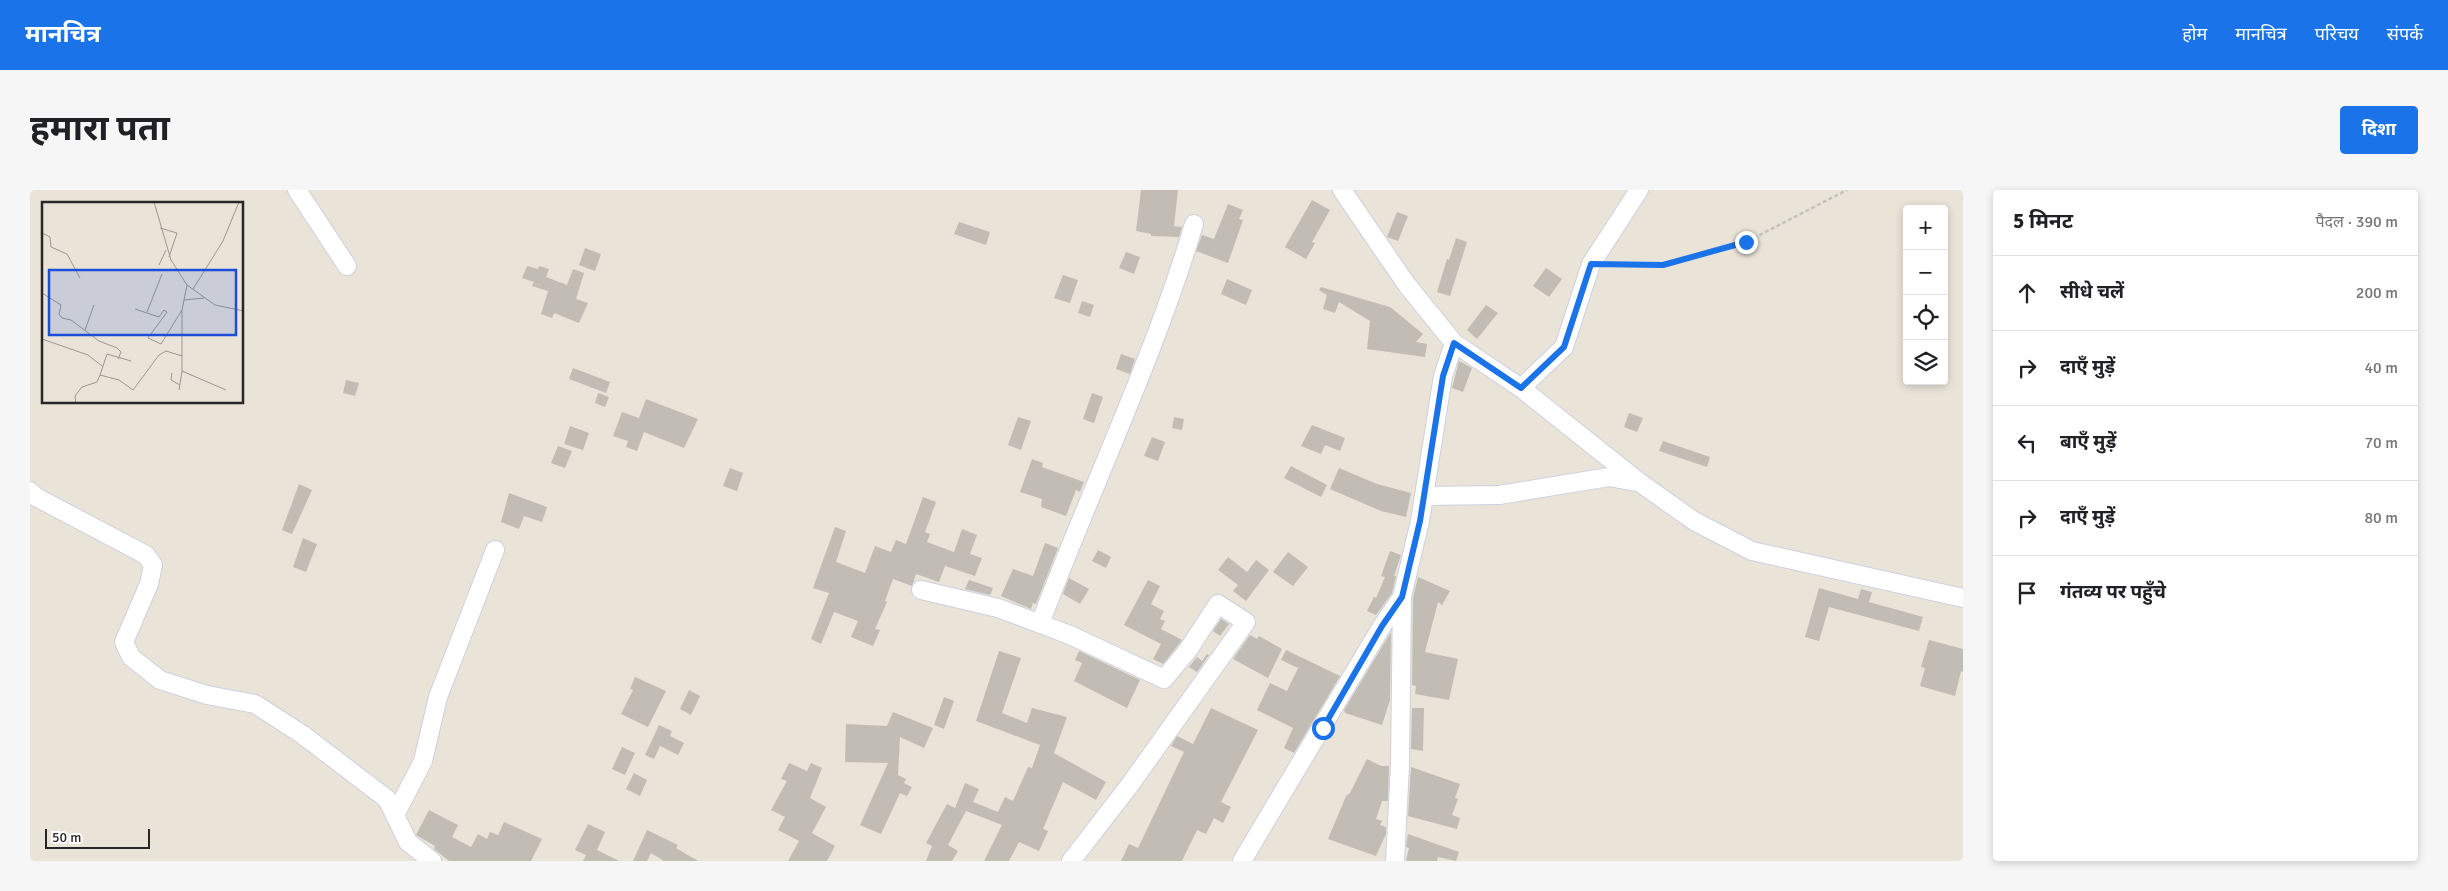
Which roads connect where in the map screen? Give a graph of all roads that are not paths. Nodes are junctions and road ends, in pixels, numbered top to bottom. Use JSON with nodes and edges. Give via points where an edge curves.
{"nodes":[{"id":1,"x":297,"y":190,"type":"edge"},
{"id":2,"x":1342,"y":190,"type":"edge"},
{"id":3,"x":1639,"y":190,"type":"edge"},
{"id":4,"x":1194,"y":224,"type":"dead end"},
{"id":5,"x":347,"y":266,"type":"dead end"},
{"id":6,"x":1454,"y":343,"type":"junction"},
{"id":7,"x":1521,"y":388,"type":"junction"},
{"id":8,"x":1639,"y":482,"type":"junction"},
{"id":9,"x":30,"y":491,"type":"edge"},
{"id":10,"x":1424,"y":496,"type":"junction"},
{"id":11,"x":495,"y":550,"type":"dead end"},
{"id":12,"x":921,"y":590,"type":"dead end"},
{"id":13,"x":1402,"y":597,"type":"junction"},
{"id":14,"x":1963,"y":598,"type":"edge"},
{"id":15,"x":1040,"y":624,"type":"junction"},
{"id":16,"x":395,"y":815,"type":"junction"},
{"id":17,"x":432,"y":861,"type":"edge"},
{"id":18,"x":1071,"y":861,"type":"edge"},
{"id":19,"x":1242,"y":861,"type":"edge"},
{"id":20,"x":1395,"y":861,"type":"edge"}],
"edges":[{"from":1,"to":5,"type":"street"},
{"from":2,"to":6,"type":"street","via":[[1406,285]]},
{"from":3,"to":7,"type":"street","via":[[1591,264],[1564,347]]},
{"from":4,"to":15,"type":"street","via":[[1177,282]]},
{"from":6,"to":7,"type":"street"},
{"from":6,"to":10,"type":"street","via":[[1443,376]]},
{"from":7,"to":8,"type":"street"},
{"from":8,"to":10,"type":"street","via":[[1609,477],[1500,495]]},
{"from":8,"to":14,"type":"street","via":[[1694,521],[1752,551]]},
{"from":9,"to":16,"type":"street","via":[[146,555],[153,565],[149,584],[124,642],[131,656],[160,680],[207,695],[255,704],[303,735],[387,800]]},
{"from":10,"to":13,"type":"street"},
{"from":11,"to":16,"type":"street","via":[[438,697],[423,761]]},
{"from":12,"to":15,"type":"street","via":[[998,608]]},
{"from":13,"to":19,"type":"street"},
{"from":13,"to":20,"type":"street"},
{"from":15,"to":18,"type":"street","via":[[1164,679],[1188,650],[1218,604],[1246,622]]},
{"from":16,"to":17,"type":"street","via":[[408,842]]}]}
